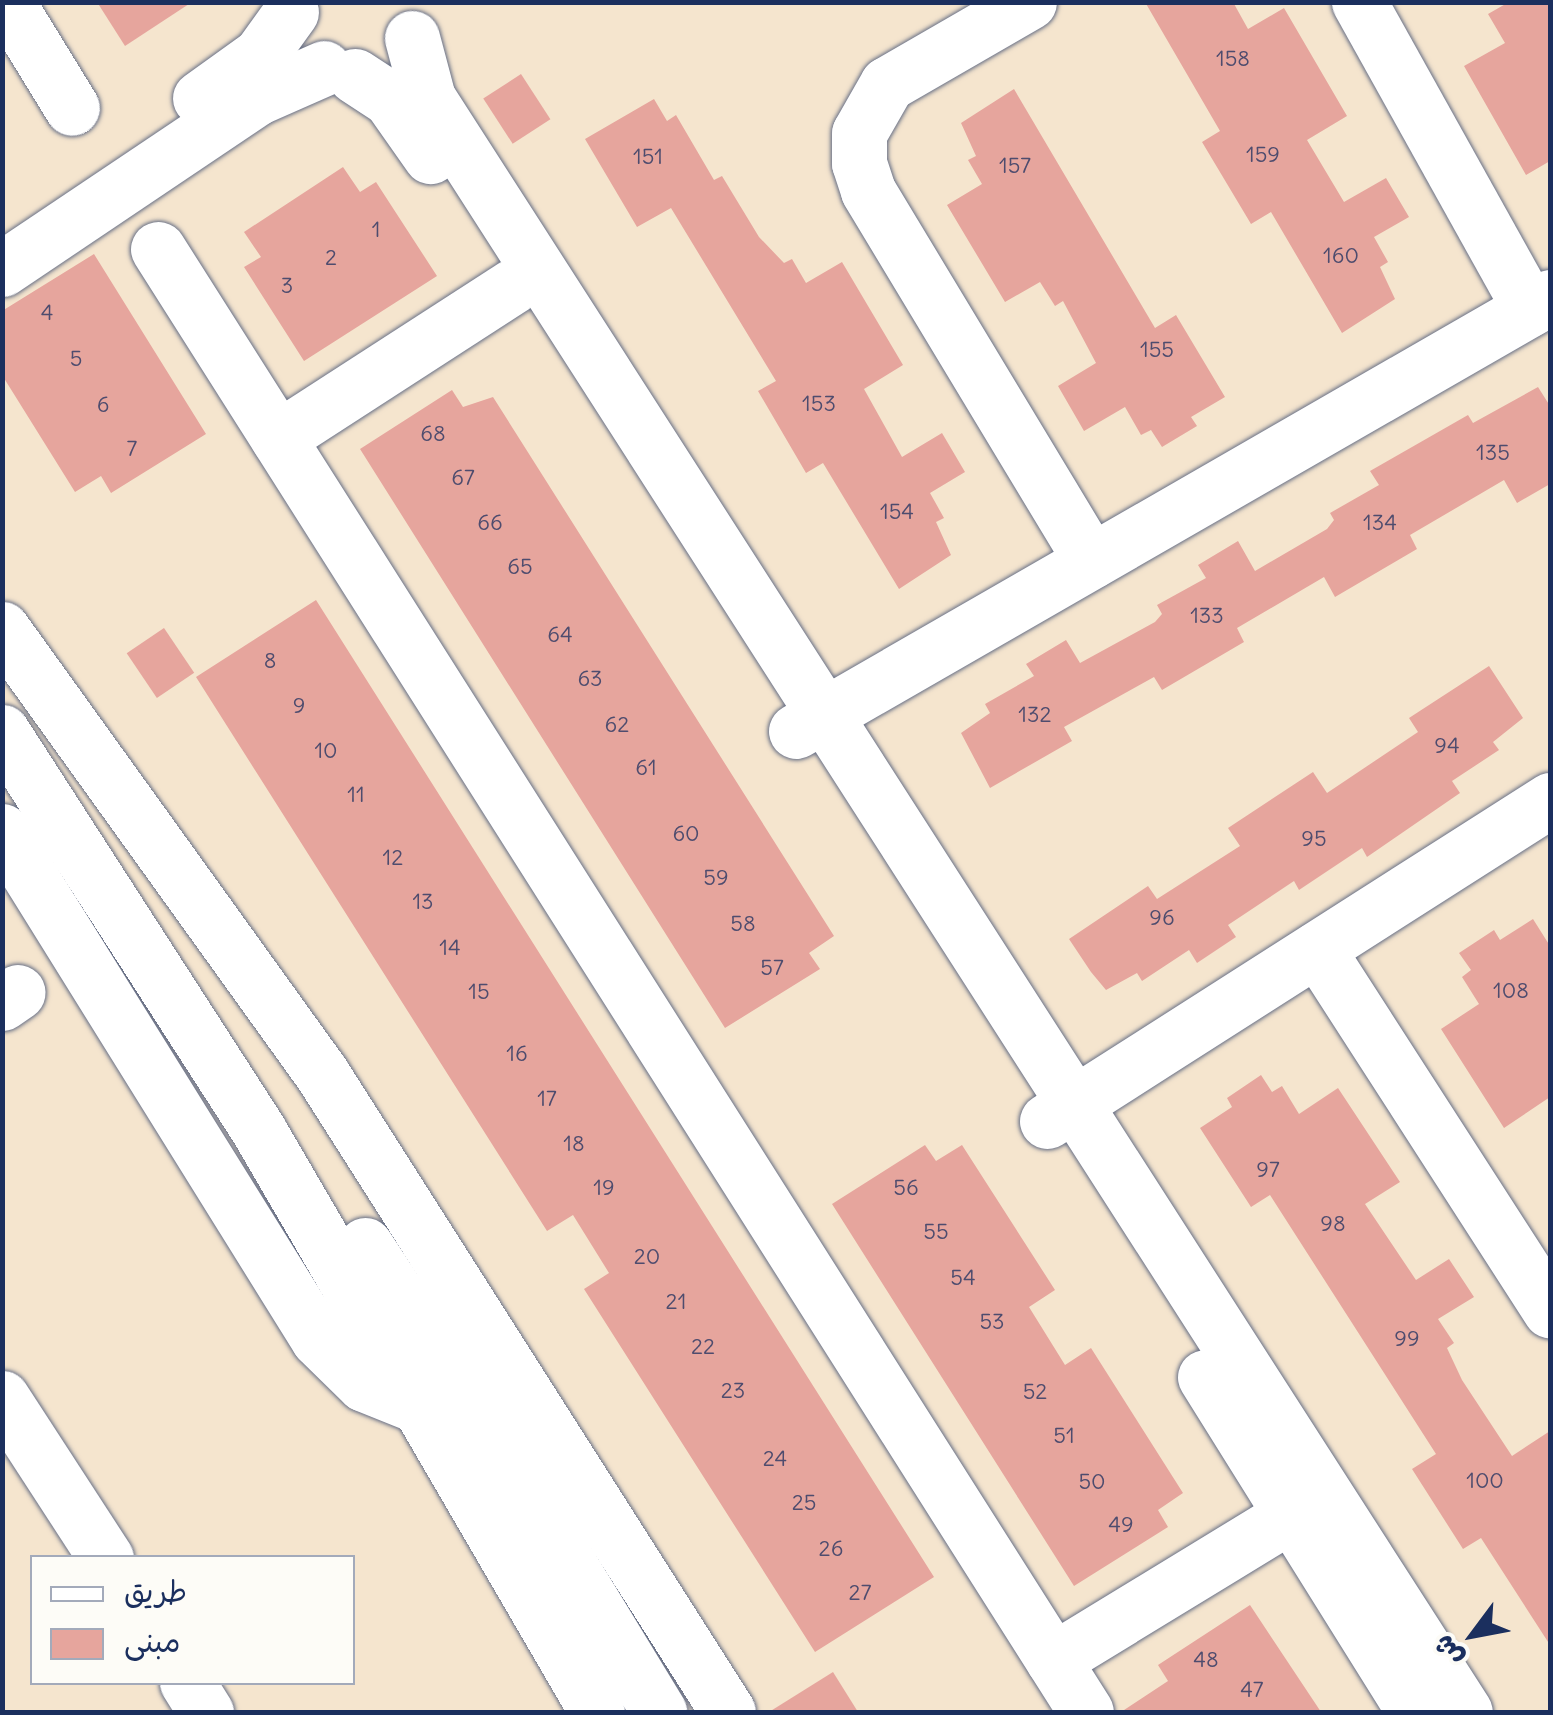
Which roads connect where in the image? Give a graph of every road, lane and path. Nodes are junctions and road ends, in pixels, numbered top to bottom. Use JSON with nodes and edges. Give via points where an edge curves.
{"nodes":[{"id":1,"x":7,"y":2,"type":"edge"},
{"id":2,"x":1030,"y":2,"type":"edge"},
{"id":3,"x":1359,"y":2,"type":"edge"},
{"id":4,"x":292,"y":7,"type":"edge"},
{"id":5,"x":414,"y":20,"type":"edge"},
{"id":6,"x":340,"y":72,"type":"junction"},
{"id":7,"x":72,"y":108,"type":"dead end"},
{"id":8,"x":2,"y":232,"type":"edge"},
{"id":9,"x":158,"y":249,"type":"dead end"},
{"id":10,"x":2,"y":269,"type":"edge"},
{"id":11,"x":513,"y":286,"type":"junction"},
{"id":12,"x":1540,"y":303,"type":"edge"},
{"id":13,"x":278,"y":438,"type":"junction"},
{"id":14,"x":1091,"y":561,"type":"junction"},
{"id":15,"x":2,"y":629,"type":"edge"},
{"id":16,"x":810,"y":723,"type":"junction"},
{"id":17,"x":2,"y":732,"type":"edge"},
{"id":18,"x":1550,"y":800,"type":"edge"},
{"id":19,"x":2,"y":830,"type":"edge"},
{"id":20,"x":1317,"y":949,"type":"junction"},
{"id":21,"x":1061,"y":1112,"type":"junction"},
{"id":22,"x":259,"y":1130,"type":"junction"},
{"id":23,"x":1550,"y":1310,"type":"edge"},
{"id":24,"x":2,"y":1398,"type":"edge"},
{"id":25,"x":419,"y":1406,"type":"junction"},
{"id":26,"x":1308,"y":1504,"type":"junction"},
{"id":27,"x":104,"y":1555,"type":"edge"},
{"id":28,"x":1053,"y":1660,"type":"junction"},
{"id":29,"x":189,"y":1685,"type":"edge"},
{"id":30,"x":206,"y":1712,"type":"edge"},
{"id":31,"x":597,"y":1712,"type":"edge"},
{"id":32,"x":659,"y":1712,"type":"edge"},
{"id":33,"x":728,"y":1712,"type":"edge"},
{"id":34,"x":1086,"y":1712,"type":"edge"},
{"id":35,"x":1414,"y":1712,"type":"edge"},
{"id":36,"x":1465,"y":1712,"type":"edge"}],
"edges":[{"from":1,"to":7,"type":"street"},
{"from":2,"to":14,"type":"street","via":[[888,84],[859,134],[859,163],[868,191]]},
{"from":3,"to":12,"type":"street"},
{"from":4,"to":6,"type":"street","via":[[300,44]]},
{"from":4,"to":8,"type":"street","via":[[239,72]]},
{"from":5,"to":6,"type":"street","via":[[389,66]]},
{"from":5,"to":16,"type":"street","via":[[428,98]]},
{"from":6,"to":10,"type":"street","via":[[256,98]]},
{"from":6,"to":11,"type":"street","via":[[405,117]]},
{"from":9,"to":13,"type":"street"},
{"from":11,"to":13,"type":"street"},
{"from":11,"to":16,"type":"street"},
{"from":12,"to":14,"type":"street"},
{"from":13,"to":28,"type":"street"},
{"from":14,"to":16,"type":"street"},
{"from":15,"to":33,"type":"street","via":[[322,1074]]},
{"from":16,"to":21,"type":"street"},
{"from":17,"to":22,"type":"street"},
{"from":18,"to":20,"type":"street"},
{"from":19,"to":25,"type":"street","via":[[331,1356],[364,1384]]},
{"from":20,"to":21,"type":"street"},
{"from":20,"to":23,"type":"street"},
{"from":21,"to":26,"type":"street"},
{"from":22,"to":25,"type":"street"},
{"from":22,"to":32,"type":"street","via":[[302,1160],[334,1199],[492,1437]]},
{"from":24,"to":27,"type":"street"},
{"from":25,"to":31,"type":"street"},
{"from":26,"to":28,"type":"street"},
{"from":26,"to":35,"type":"street"},
{"from":26,"to":36,"type":"street"},
{"from":28,"to":34,"type":"street"},
{"from":29,"to":30,"type":"street"}]}
